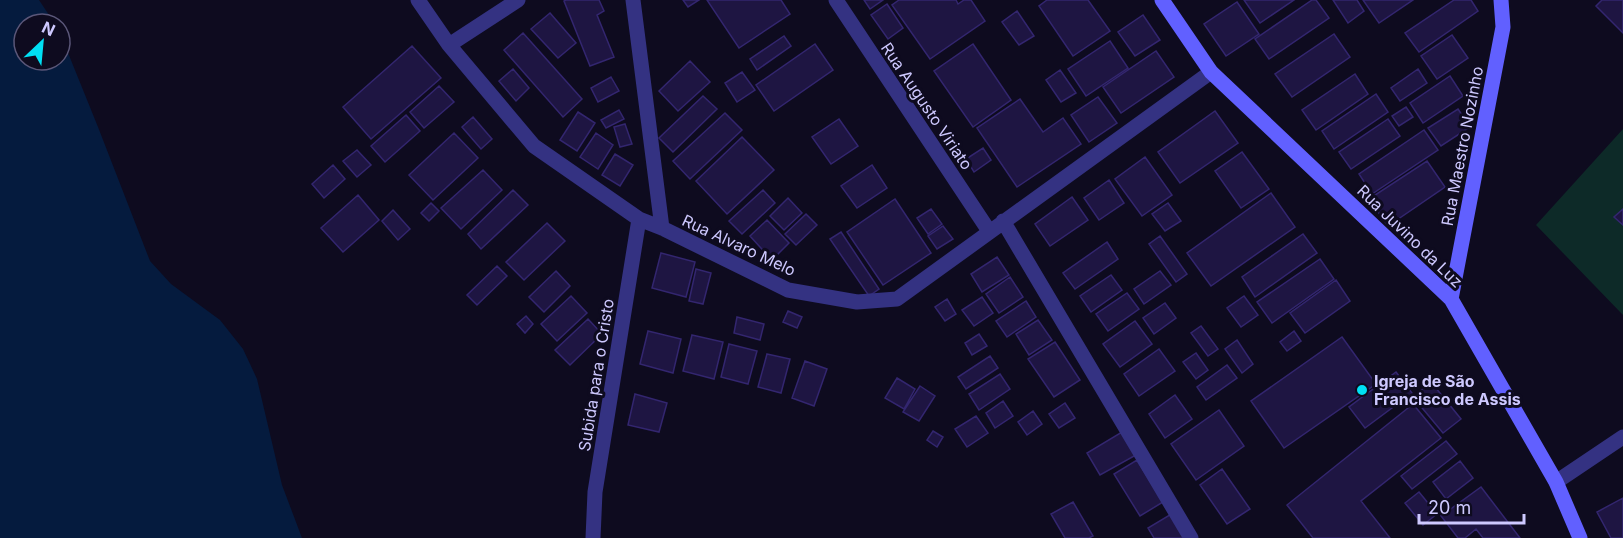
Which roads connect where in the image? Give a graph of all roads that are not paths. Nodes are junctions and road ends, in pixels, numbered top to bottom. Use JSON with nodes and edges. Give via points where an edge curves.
{"nodes":[{"id":1,"x":418,"y":0,"type":"edge"},
{"id":2,"x":518,"y":0,"type":"edge"},
{"id":3,"x":633,"y":0,"type":"edge"},
{"id":4,"x":836,"y":0,"type":"edge"},
{"id":5,"x":1162,"y":0,"type":"edge"},
{"id":6,"x":1501,"y":0,"type":"edge"},
{"id":7,"x":449,"y":45,"type":"junction"},
{"id":8,"x":1211,"y":72,"type":"junction"},
{"id":9,"x":639,"y":219,"type":"junction"},
{"id":10,"x":1003,"y":221,"type":"junction"},
{"id":11,"x":663,"y":228,"type":"junction"},
{"id":12,"x":989,"y":231,"type":"junction"},
{"id":13,"x":1451,"y":299,"type":"junction"},
{"id":14,"x":1623,"y":437,"type":"edge"},
{"id":15,"x":1556,"y":482,"type":"junction"},
{"id":16,"x":593,"y":538,"type":"edge"},
{"id":17,"x":1191,"y":538,"type":"edge"},
{"id":18,"x":1580,"y":538,"type":"edge"}],
"edges":[{"from":1,"to":7,"type":"street","name":"Rua Alvaro Melo"},
{"from":2,"to":7,"type":"street"},
{"from":3,"to":11,"type":"street"},
{"from":4,"to":12,"type":"street","name":"Rua Augusto Viriato"},
{"from":5,"to":8,"type":"street","name":"Rua Juvino da Luz"},
{"from":6,"to":13,"type":"street","name":"Rua Maestro Nozinho","via":[[1503,27]]},
{"from":7,"to":9,"type":"street","name":"Rua Alvaro Melo","via":[[534,146]]},
{"from":8,"to":10,"type":"street","name":"Rua Alvaro Melo"},
{"from":8,"to":13,"type":"street","name":"Rua Juvino da Luz"},
{"from":9,"to":11,"type":"street","name":"Rua Alvaro Melo"},
{"from":9,"to":16,"type":"street","name":"Subida para o Cristo","via":[[595,492]]},
{"from":10,"to":12,"type":"street","name":"Rua Alvaro Melo"},
{"from":10,"to":17,"type":"street"},
{"from":11,"to":12,"type":"street","name":"Rua Alvaro Melo","via":[[788,290],[857,302],[897,299]]},
{"from":13,"to":15,"type":"street","name":"Rua Juvino da Luz"},
{"from":14,"to":15,"type":"street"},
{"from":15,"to":18,"type":"street","name":"Rua Juvino da Luz"}]}
